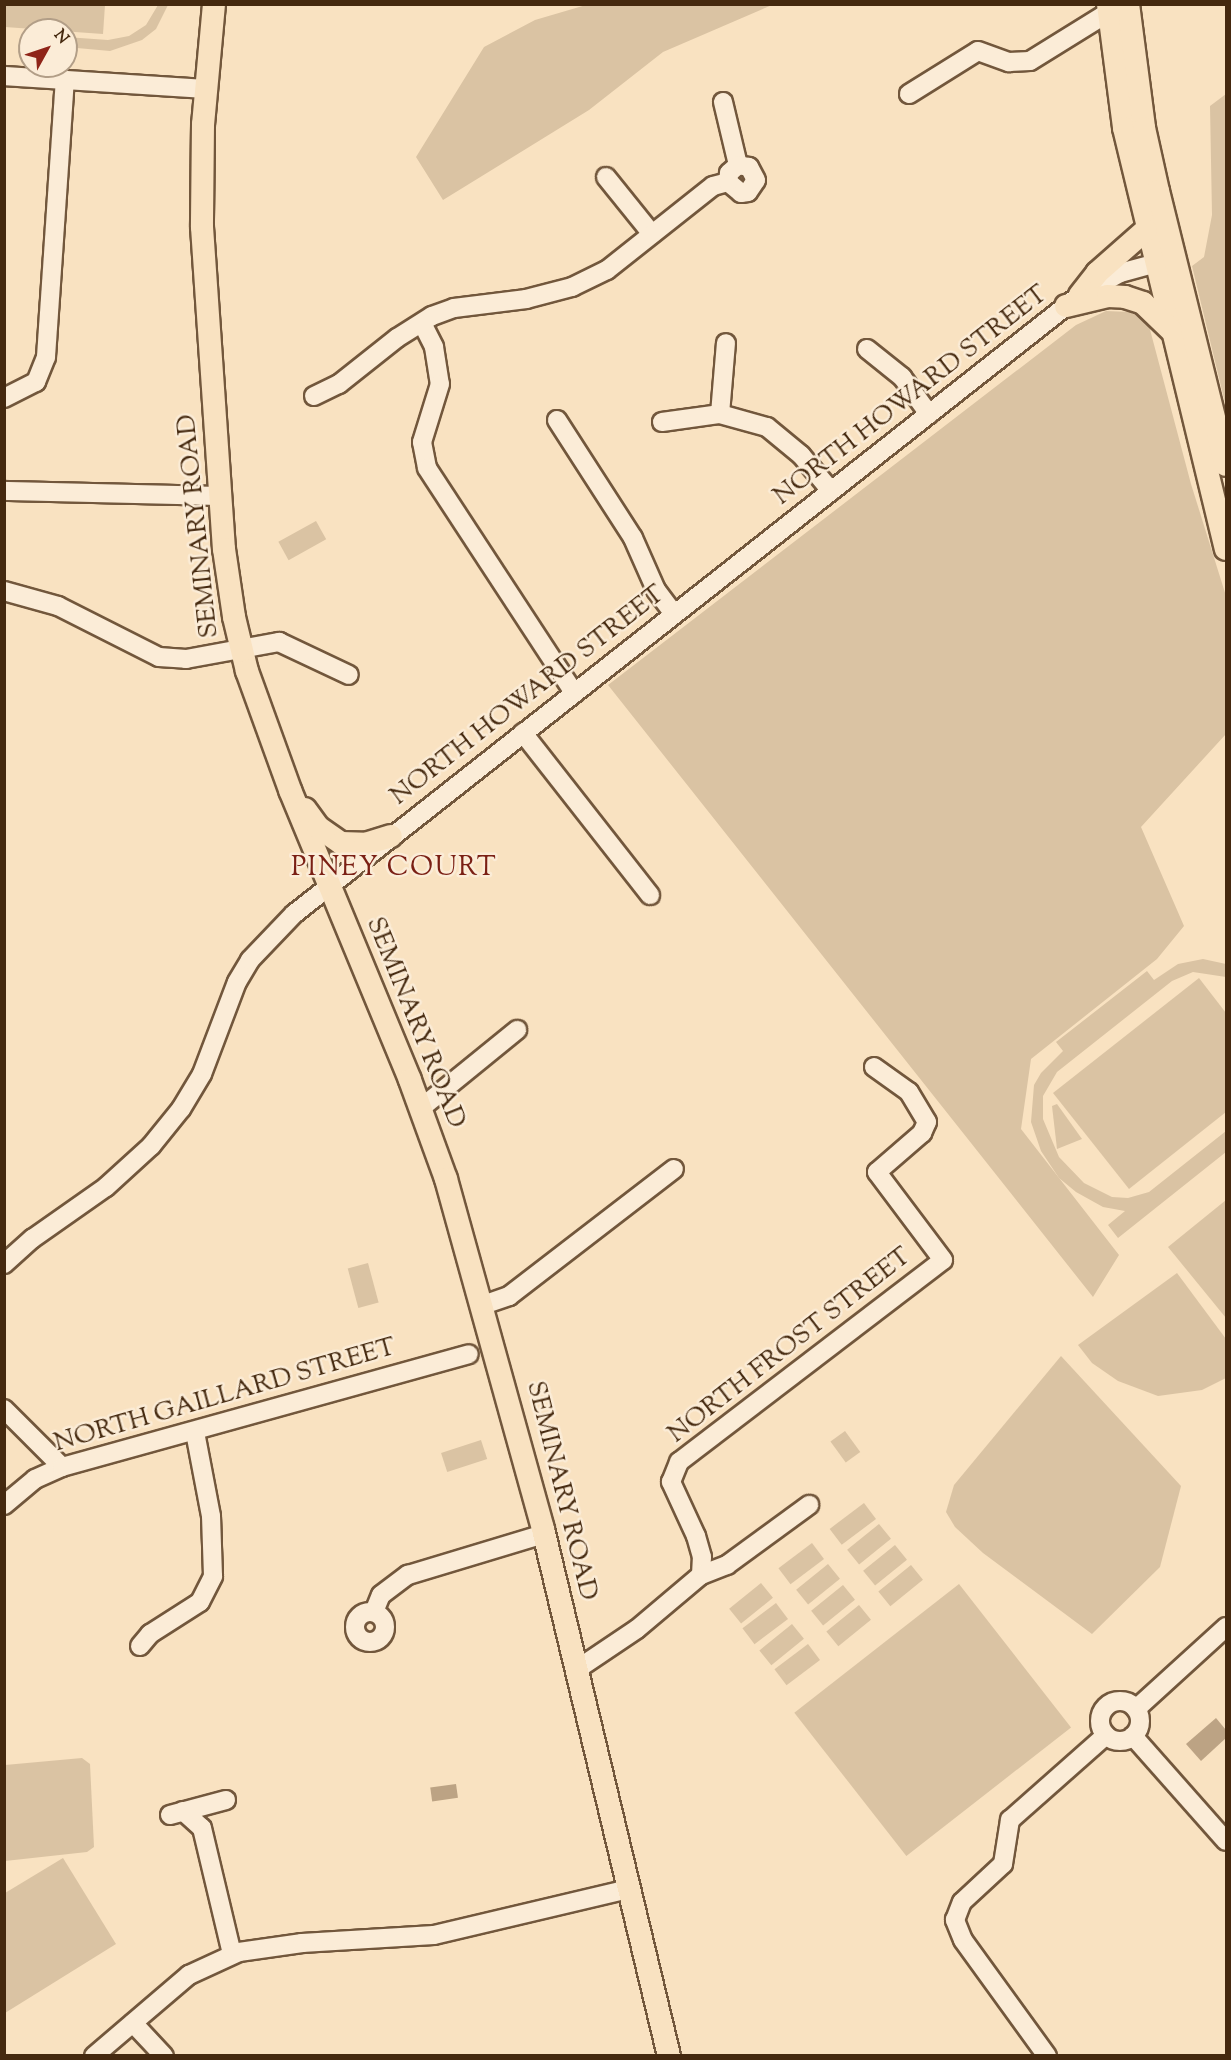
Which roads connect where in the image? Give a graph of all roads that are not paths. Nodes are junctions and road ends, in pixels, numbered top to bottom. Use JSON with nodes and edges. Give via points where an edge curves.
{"nodes":[{"id":1,"x":214,"y":4,"type":"edge"},
{"id":2,"x":1115,"y":7,"type":"edge"},
{"id":3,"x":4,"y":75,"type":"edge"},
{"id":4,"x":65,"y":81,"type":"junction"},
{"id":5,"x":205,"y":89,"type":"junction"},
{"id":6,"x":909,"y":94,"type":"dead end"},
{"id":7,"x":723,"y":102,"type":"dead end"},
{"id":8,"x":738,"y":165,"type":"junction"},
{"id":9,"x":606,"y":177,"type":"dead end"},
{"id":10,"x":728,"y":182,"type":"junction"},
{"id":11,"x":1146,"y":230,"type":"junction"},
{"id":12,"x":652,"y":234,"type":"junction"},
{"id":13,"x":1165,"y":261,"type":"junction"},
{"id":14,"x":1073,"y":301,"type":"junction"},
{"id":15,"x":422,"y":323,"type":"junction"},
{"id":16,"x":1171,"y":330,"type":"junction"},
{"id":17,"x":726,"y":343,"type":"dead end"},
{"id":18,"x":867,"y":349,"type":"dead end"},
{"id":19,"x":314,"y":396,"type":"dead end"},
{"id":20,"x":4,"y":398,"type":"edge"},
{"id":21,"x":720,"y":414,"type":"junction"},
{"id":22,"x":930,"y":414,"type":"junction"},
{"id":23,"x":557,"y":420,"type":"dead end"},
{"id":24,"x":662,"y":422,"type":"dead end"},
{"id":25,"x":1227,"y":465,"type":"edge"},
{"id":26,"x":4,"y":491,"type":"edge"},
{"id":27,"x":831,"y":491,"type":"junction"},
{"id":28,"x":221,"y":496,"type":"junction"},
{"id":29,"x":1227,"y":549,"type":"edge"},
{"id":30,"x":4,"y":591,"type":"edge"},
{"id":31,"x":675,"y":614,"type":"junction"},
{"id":32,"x":241,"y":647,"type":"junction"},
{"id":33,"x":350,"y":675,"type":"dead end"},
{"id":34,"x":574,"y":693,"type":"junction"},
{"id":35,"x":523,"y":733,"type":"junction"},
{"id":36,"x":283,"y":771,"type":"junction"},
{"id":37,"x":391,"y":836,"type":"junction"},
{"id":38,"x":327,"y":885,"type":"junction"},
{"id":39,"x":650,"y":894,"type":"dead end"},
{"id":40,"x":517,"y":1030,"type":"dead end"},
{"id":41,"x":874,"y":1067,"type":"dead end"},
{"id":42,"x":421,"y":1108,"type":"junction"},
{"id":43,"x":674,"y":1169,"type":"dead end"},
{"id":44,"x":4,"y":1264,"type":"edge"},
{"id":45,"x":483,"y":1305,"type":"junction"},
{"id":46,"x":469,"y":1354,"type":"dead end"},
{"id":47,"x":4,"y":1409,"type":"edge"},
{"id":48,"x":195,"y":1432,"type":"junction"},
{"id":49,"x":62,"y":1467,"type":"junction"},
{"id":50,"x":4,"y":1505,"type":"edge"},
{"id":51,"x":809,"y":1505,"type":"dead end"},
{"id":52,"x":544,"y":1534,"type":"junction"},
{"id":53,"x":701,"y":1575,"type":"junction"},
{"id":54,"x":374,"y":1612,"type":"dead end"},
{"id":55,"x":1227,"y":1627,"type":"edge"},
{"id":56,"x":140,"y":1646,"type":"dead end"},
{"id":57,"x":576,"y":1670,"type":"junction"},
{"id":58,"x":1136,"y":1709,"type":"junction"},
{"id":59,"x":1106,"y":1735,"type":"junction"},
{"id":60,"x":1133,"y":1736,"type":"junction"},
{"id":61,"x":202,"y":1828,"type":"junction"},
{"id":62,"x":1227,"y":1841,"type":"edge"},
{"id":63,"x":629,"y":1889,"type":"junction"},
{"id":64,"x":232,"y":1954,"type":"junction"},
{"id":65,"x":133,"y":2023,"type":"junction"},
{"id":66,"x":94,"y":2055,"type":"edge"},
{"id":67,"x":164,"y":2055,"type":"edge"},
{"id":68,"x":669,"y":2055,"type":"edge"},
{"id":69,"x":1047,"y":2055,"type":"edge"}],
"edges":[{"from":1,"to":5,"type":"main road","name":"SEMINARY ROAD"},
{"from":2,"to":6,"type":"street","via":[[1030,61],[1009,62],[978,51]]},
{"from":2,"to":11,"type":"main road","via":[[1124,128]]},
{"from":2,"to":13,"type":"main road","via":[[1144,128]]},
{"from":3,"to":4,"type":"street"},
{"from":4,"to":5,"type":"street"},
{"from":4,"to":20,"type":"street","via":[[49,331],[39,376],[28,389]]},
{"from":5,"to":28,"type":"main road","name":"SEMINARY ROAD","via":[[201,216]]},
{"from":7,"to":8,"type":"street"},
{"from":8,"to":10,"type":"street","via":[[729,173]]},
{"from":8,"to":10,"type":"street","via":[[754,172],[754,186],[741,193]]},
{"from":9,"to":12,"type":"street"},
{"from":10,"to":12,"type":"street","via":[[713,186]]},
{"from":11,"to":13,"type":"main road"},
{"from":11,"to":14,"type":"main road","via":[[1097,273]]},
{"from":12,"to":15,"type":"street","via":[[607,270],[572,287],[526,299],[454,308]]},
{"from":13,"to":14,"type":"street","name":"NORTH HOWARD STREET","via":[[1120,273]]},
{"from":13,"to":16,"type":"main road"},
{"from":13,"to":25,"type":"main road"},
{"from":14,"to":16,"type":"main road","via":[[1125,297],[1143,303]]},
{"from":14,"to":22,"type":"street","name":"NORTH HOWARD STREET"},
{"from":15,"to":19,"type":"street","via":[[339,384]]},
{"from":15,"to":34,"type":"street","via":[[434,347],[440,384],[422,442],[427,468]]},
{"from":16,"to":29,"type":"main road"},
{"from":17,"to":21,"type":"street"},
{"from":18,"to":22,"type":"street","via":[[902,376]]},
{"from":21,"to":24,"type":"street"},
{"from":21,"to":27,"type":"street","via":[[746,419],[782,437]]},
{"from":22,"to":27,"type":"street","name":"NORTH HOWARD STREET"},
{"from":23,"to":31,"type":"street","via":[[633,538],[656,590]]},
{"from":26,"to":28,"type":"street"},
{"from":27,"to":31,"type":"street","name":"NORTH HOWARD STREET"},
{"from":28,"to":32,"type":"main road","name":"SEMINARY ROAD","via":[[228,583]]},
{"from":30,"to":32,"type":"street","via":[[58,606],[141,650],[172,660]]},
{"from":31,"to":34,"type":"street","name":"NORTH HOWARD STREET"},
{"from":32,"to":33,"type":"street","via":[[279,642]]},
{"from":32,"to":36,"type":"main road","name":"SEMINARY ROAD"},
{"from":34,"to":35,"type":"street","name":"NORTH HOWARD STREET"},
{"from":35,"to":37,"type":"street","name":"NORTH HOWARD STREET"},
{"from":35,"to":39,"type":"street"},
{"from":36,"to":37,"type":"main road","via":[[307,812],[329,837],[357,844]]},
{"from":36,"to":38,"type":"main road","name":"SEMINARY ROAD"},
{"from":37,"to":38,"type":"street","name":"NORTH HOWARD STREET"},
{"from":38,"to":42,"type":"main road","name":"SEMINARY ROAD"},
{"from":38,"to":44,"type":"street","name":"NORTH HOWARD STREET","via":[[270,935],[250,960],[230,999],[202,1074],[181,1109],[151,1146],[106,1187],[32,1239]]},
{"from":40,"to":42,"type":"street"},
{"from":41,"to":53,"type":"street","name":"NORTH FROST STREET","via":[[909,1092],[927,1122],[922,1133],[877,1172],[943,1260],[679,1462],[670,1482],[696,1536],[702,1557]]},
{"from":42,"to":45,"type":"main road","name":"SEMINARY ROAD"},
{"from":43,"to":45,"type":"street","via":[[509,1296]]},
{"from":45,"to":52,"type":"main road","name":"SEMINARY ROAD"},
{"from":46,"to":48,"type":"street","name":"NORTH GAILLARD STREET"},
{"from":47,"to":49,"type":"street"},
{"from":48,"to":49,"type":"street","name":"NORTH GAILLARD STREET"},
{"from":48,"to":56,"type":"street","via":[[211,1516],[213,1576],[200,1602],[150,1634]]},
{"from":49,"to":50,"type":"street","name":"NORTH GAILLARD STREET","via":[[35,1479]]},
{"from":51,"to":53,"type":"street","via":[[727,1565]]},
{"from":52,"to":54,"type":"street","via":[[408,1575],[381,1595]]},
{"from":52,"to":57,"type":"main road","name":"SEMINARY ROAD"},
{"from":53,"to":57,"type":"street","via":[[661,1610]]},
{"from":55,"to":58,"type":"street"},
{"from":57,"to":63,"type":"main road","name":"SEMINARY ROAD"},
{"from":58,"to":59,"type":"street","via":[[1118,1701],[1107,1707],[1101,1718]]},
{"from":58,"to":60,"type":"street","via":[[1140,1720]]},
{"from":59,"to":60,"type":"street","via":[[1116,1741]]},
{"from":59,"to":69,"type":"street","via":[[1010,1820],[1003,1864],[962,1902],[955,1920],[963,1940]]},
{"from":60,"to":62,"type":"street"},
{"from":61,"to":61,"type":"street","via":[[219,1803],[177,1813]]},
{"from":61,"to":64,"type":"street"},
{"from":63,"to":64,"type":"street","via":[[441,1933],[285,1944]]},
{"from":63,"to":68,"type":"main road","name":"SEMINARY ROAD"},
{"from":64,"to":65,"type":"street","via":[[189,1975]]},
{"from":65,"to":66,"type":"street"},
{"from":65,"to":67,"type":"street"}]}
